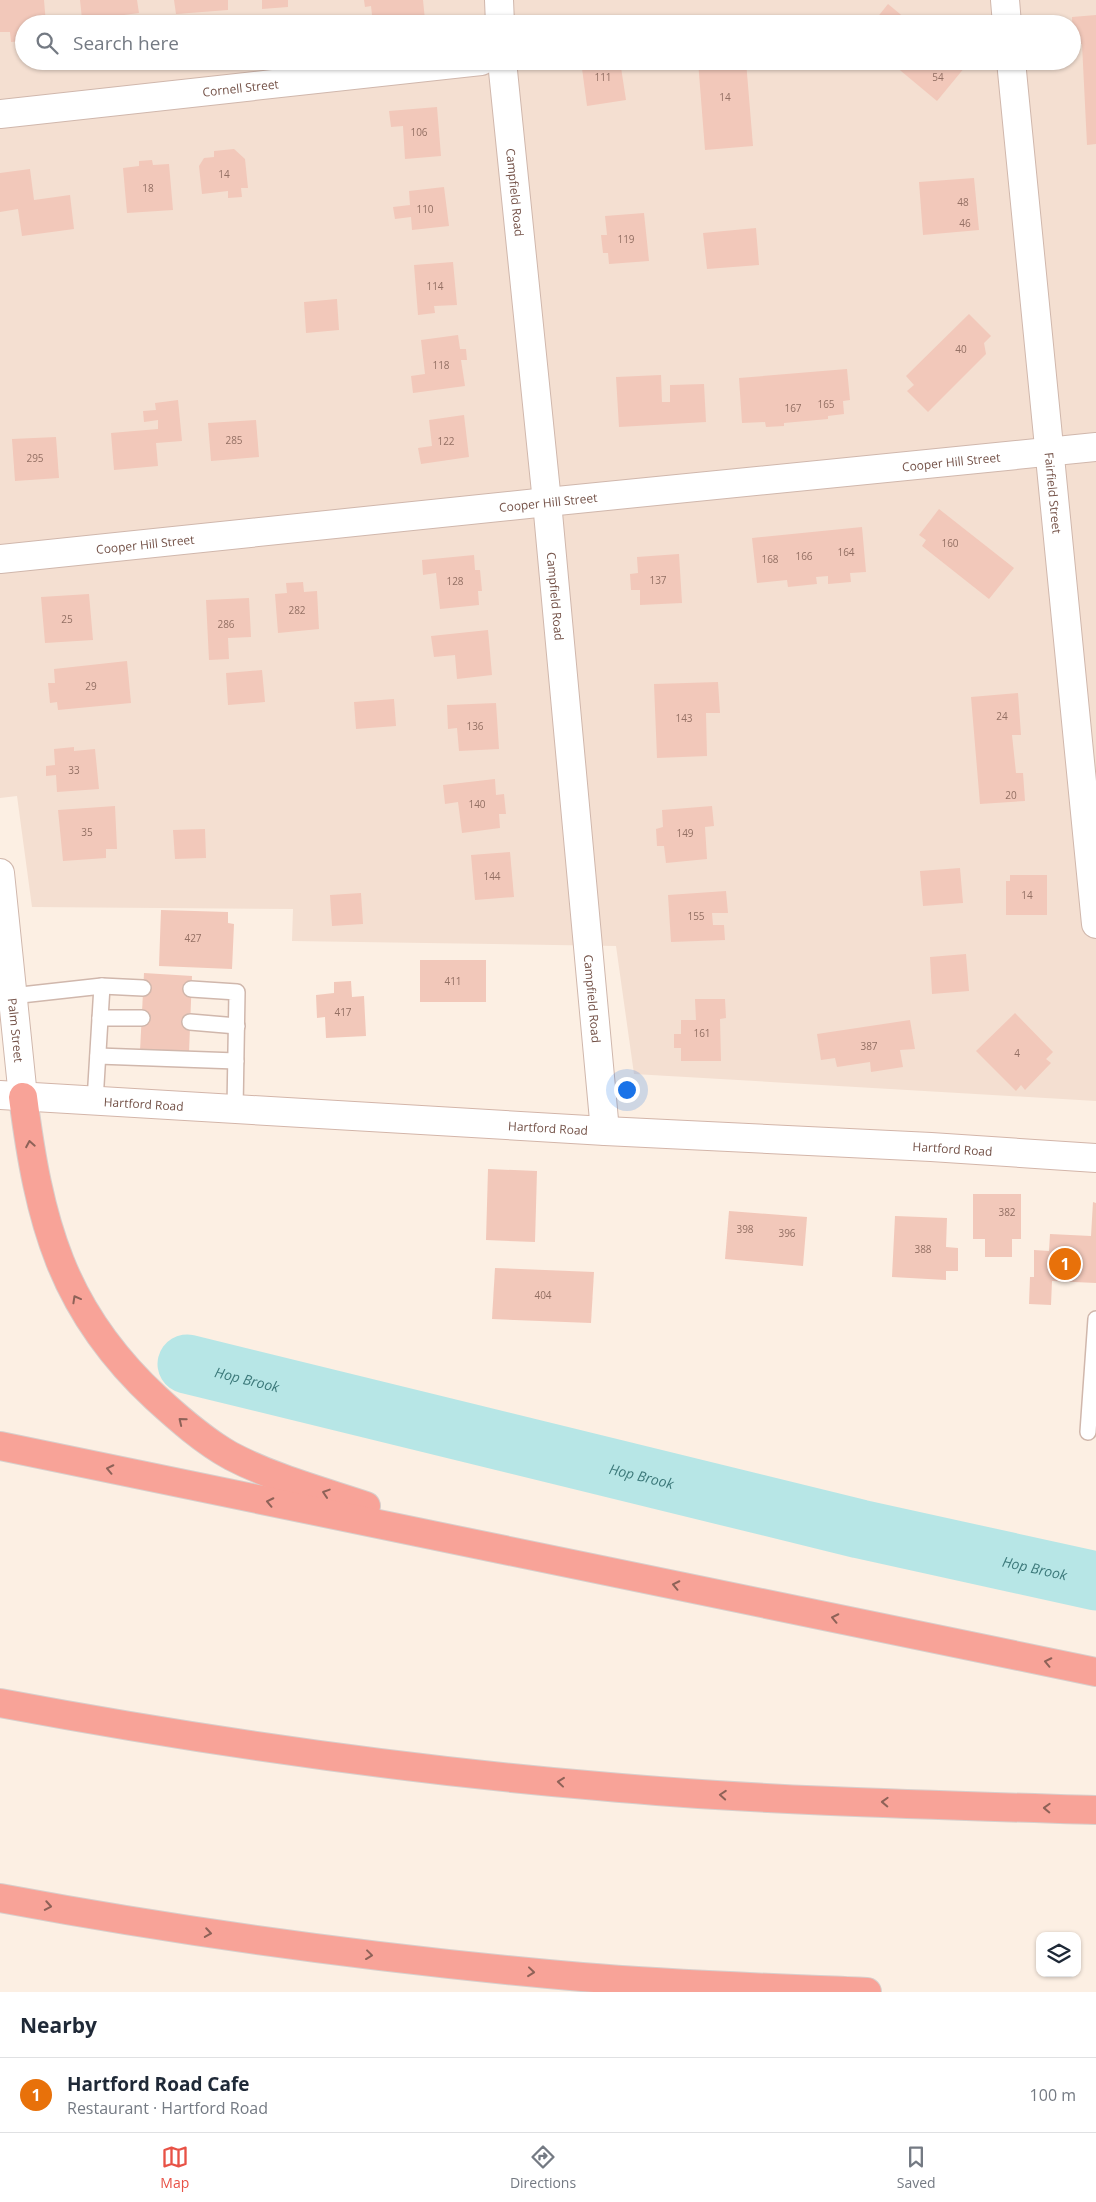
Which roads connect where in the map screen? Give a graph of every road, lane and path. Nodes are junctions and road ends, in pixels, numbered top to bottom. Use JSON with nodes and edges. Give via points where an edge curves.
{"nodes":[{"id":1,"x":499,"y":0,"type":"edge"},
{"id":2,"x":1005,"y":0,"type":"edge"},
{"id":3,"x":500,"y":15,"type":"edge"},
{"id":4,"x":1007,"y":15,"type":"edge"},
{"id":5,"x":399,"y":70,"type":"edge"},
{"id":6,"x":503,"y":70,"type":"edge"},
{"id":7,"x":1012,"y":70,"type":"edge"},
{"id":8,"x":0,"y":114,"type":"edge"},
{"id":9,"x":1096,"y":447,"type":"edge"},
{"id":10,"x":1050,"y":452,"type":"junction"},
{"id":11,"x":547,"y":502,"type":"junction"},
{"id":12,"x":0,"y":559,"type":"edge"},
{"id":13,"x":0,"y":873,"type":"edge"},
{"id":14,"x":1096,"y":924,"type":"edge"},
{"id":15,"x":102,"y":986,"type":"junction"},
{"id":16,"x":143,"y":988,"type":"dead end"},
{"id":17,"x":191,"y":989,"type":"dead end"},
{"id":18,"x":12,"y":996,"type":"junction"},
{"id":19,"x":100,"y":1018,"type":"junction"},
{"id":20,"x":142,"y":1018,"type":"dead end"},
{"id":21,"x":190,"y":1022,"type":"dead end"},
{"id":22,"x":237,"y":1026,"type":"junction"},
{"id":23,"x":98,"y":1056,"type":"junction"},
{"id":24,"x":236,"y":1061,"type":"junction"},
{"id":25,"x":12,"y":1096,"type":"edge"},
{"id":26,"x":96,"y":1101,"type":"junction"},
{"id":27,"x":235,"y":1108,"type":"junction"},
{"id":28,"x":605,"y":1131,"type":"junction"},
{"id":29,"x":1096,"y":1158,"type":"edge"},
{"id":30,"x":1096,"y":1319,"type":"edge"},
{"id":31,"x":1088,"y":1432,"type":"dead end"},
{"id":32,"x":0,"y":1446,"type":"edge"},
{"id":33,"x":506,"y":1550,"type":"junction"},
{"id":34,"x":1096,"y":1672,"type":"edge"},
{"id":35,"x":0,"y":1703,"type":"edge"},
{"id":36,"x":1096,"y":1810,"type":"edge"},
{"id":37,"x":0,"y":1898,"type":"edge"},
{"id":38,"x":867,"y":1992,"type":"edge"}],
"edges":[{"from":1,"to":3,"type":"street"},
{"from":2,"to":4,"type":"street"},
{"from":5,"to":8,"type":"street","name":"Cornell Street"},
{"from":6,"to":11,"type":"street","name":"Campfield Road"},
{"from":7,"to":10,"type":"street","name":"Fairfield Street"},
{"from":9,"to":10,"type":"street","name":"Cooper Hill Street"},
{"from":10,"to":11,"type":"street","name":"Cooper Hill Street"},
{"from":10,"to":14,"type":"street","name":"Fairfield Street"},
{"from":11,"to":12,"type":"street","name":"Cooper Hill Street"},
{"from":11,"to":28,"type":"street","name":"Campfield Road"},
{"from":13,"to":18,"type":"street","name":"Palm Street"},
{"from":15,"to":16,"type":"lane"},
{"from":15,"to":18,"type":"lane"},
{"from":15,"to":19,"type":"lane"},
{"from":17,"to":22,"type":"lane","via":[[237,992]]},
{"from":18,"to":25,"type":"street","name":"Palm Street"},
{"from":19,"to":20,"type":"lane"},
{"from":19,"to":23,"type":"lane"},
{"from":21,"to":22,"type":"lane"},
{"from":22,"to":24,"type":"lane"},
{"from":23,"to":24,"type":"lane"},
{"from":23,"to":26,"type":"lane"},
{"from":24,"to":27,"type":"lane"},
{"from":25,"to":26,"type":"street","name":"Hartford Road"},
{"from":33,"to":25,"type":"highway","one_way":true,"via":[[291,1481],[250,1464],[216,1447],[158,1400],[97,1332],[63,1270]]},
{"from":26,"to":27,"type":"street","name":"Hartford Road"},
{"from":27,"to":28,"type":"street","name":"Hartford Road"},
{"from":28,"to":29,"type":"street","name":"Hartford Road","via":[[931,1146]]},
{"from":30,"to":31,"type":"lane"},
{"from":33,"to":32,"type":"highway","one_way":true},
{"from":34,"to":33,"type":"highway","one_way":true},
{"from":36,"to":35,"type":"highway","one_way":true,"via":[[828,1800],[599,1786],[342,1759]]},
{"from":37,"to":38,"type":"highway","one_way":true,"via":[[227,1936],[442,1963],[653,1982]]}]}
